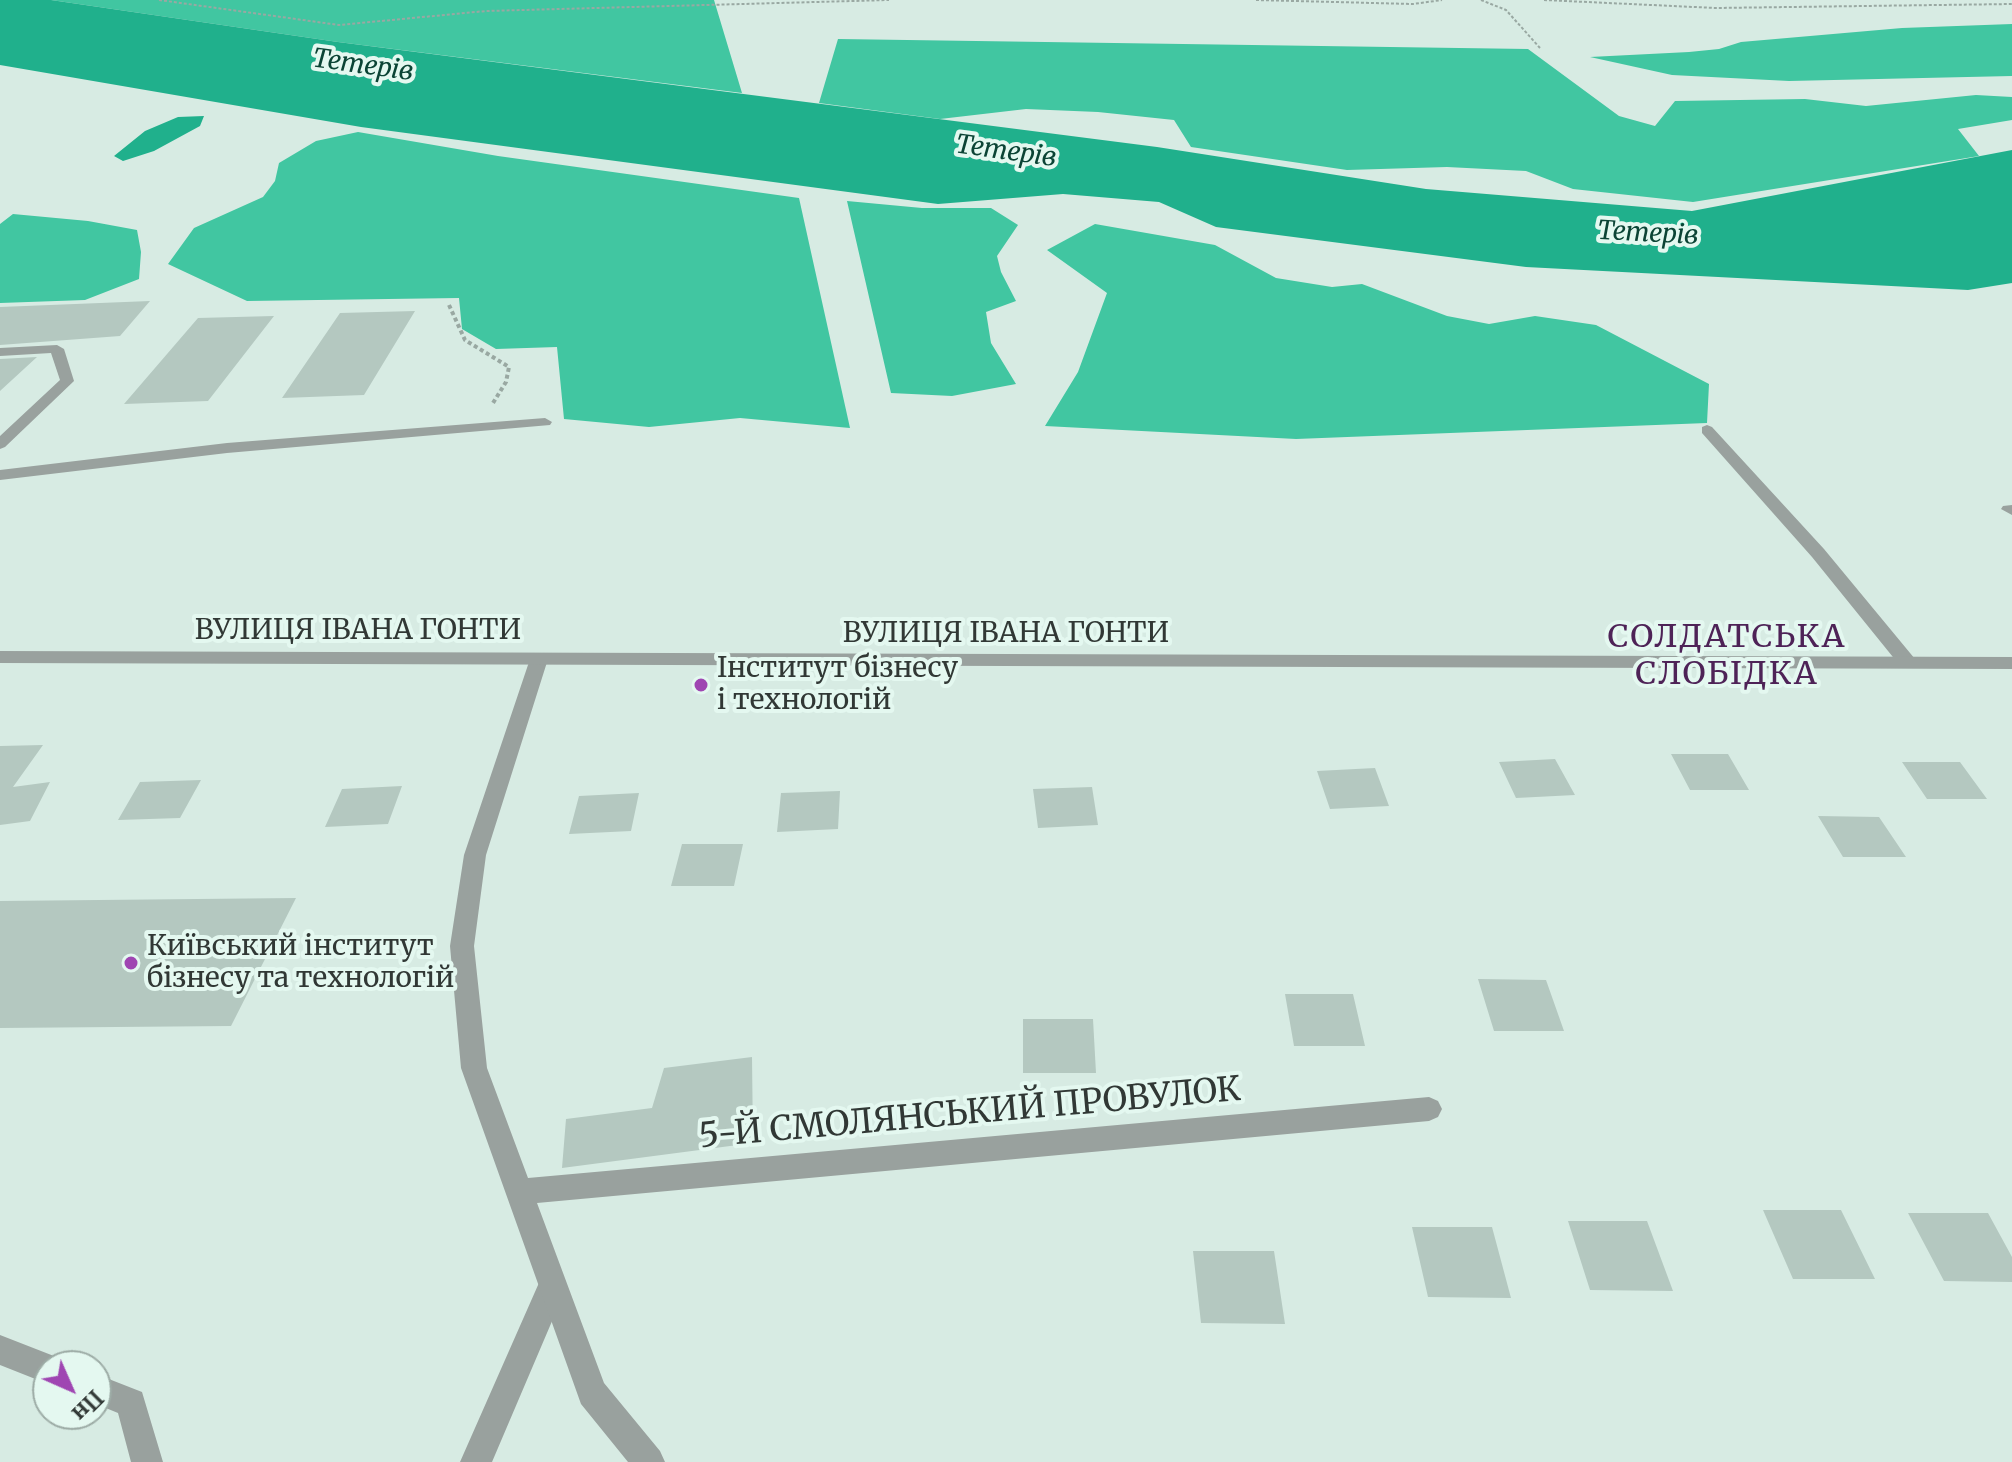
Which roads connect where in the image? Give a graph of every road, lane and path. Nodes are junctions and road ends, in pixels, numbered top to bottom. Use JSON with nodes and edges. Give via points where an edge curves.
{"nodes":[{"id":1,"x":159,"y":0,"type":"edge"},
{"id":2,"x":889,"y":0,"type":"edge"},
{"id":3,"x":1256,"y":0,"type":"edge"},
{"id":4,"x":1442,"y":0,"type":"edge"},
{"id":5,"x":1481,"y":0,"type":"edge"},
{"id":6,"x":1544,"y":0,"type":"edge"},
{"id":7,"x":2012,"y":4,"type":"edge"},
{"id":8,"x":1540,"y":48,"type":"dead end"},
{"id":9,"x":449,"y":305,"type":"dead end"},
{"id":10,"x":0,"y":352,"type":"edge"},
{"id":11,"x":545,"y":422,"type":"dead end"},
{"id":12,"x":478,"y":428,"type":"junction"},
{"id":13,"x":1707,"y":430,"type":"dead end"},
{"id":14,"x":0,"y":444,"type":"edge"},
{"id":15,"x":0,"y":475,"type":"edge"},
{"id":16,"x":0,"y":657,"type":"edge"},
{"id":17,"x":539,"y":659,"type":"junction"},
{"id":18,"x":1908,"y":663,"type":"junction"},
{"id":19,"x":2012,"y":663,"type":"edge"},
{"id":20,"x":1429,"y":1109,"type":"dead end"},
{"id":21,"x":517,"y":1192,"type":"junction"},
{"id":22,"x":552,"y":1286,"type":"junction"},
{"id":23,"x":0,"y":1350,"type":"edge"},
{"id":24,"x":32,"y":1363,"type":"edge"},
{"id":25,"x":112,"y":1395,"type":"edge"},
{"id":26,"x":147,"y":1462,"type":"edge"},
{"id":27,"x":476,"y":1462,"type":"edge"},
{"id":28,"x":649,"y":1462,"type":"edge"}],
"edges":[{"from":1,"to":2,"type":"path","via":[[339,25],[486,11]]},
{"from":3,"to":4,"type":"path"},
{"from":5,"to":8,"type":"path","via":[[1506,10]]},
{"from":6,"to":7,"type":"path","via":[[1716,8]]},
{"from":9,"to":12,"type":"path","via":[[465,340],[509,367],[506,382]]},
{"from":10,"to":14,"type":"street","via":[[57,349],[67,381]]},
{"from":11,"to":12,"type":"street"},
{"from":12,"to":15,"type":"street","via":[[227,448]]},
{"from":13,"to":18,"type":"street"},
{"from":16,"to":17,"type":"street","name":"ВУЛИЦЯ ІВАНА ГОНТИ"},
{"from":17,"to":18,"type":"street","name":"ВУЛИЦЯ ІВАНА ГОНТИ"},
{"from":17,"to":21,"type":"street","via":[[475,855],[462,946],[474,1068]]},
{"from":18,"to":19,"type":"street","name":"ВУЛИЦЯ ІВАНА ГОНТИ"},
{"from":20,"to":21,"type":"street","name":"5-Й СМОЛЯНСЬКИЙ ПРОВУЛОК"},
{"from":21,"to":22,"type":"street"},
{"from":22,"to":27,"type":"street"},
{"from":22,"to":28,"type":"street","via":[[592,1393]]},
{"from":23,"to":24,"type":"street"},
{"from":25,"to":26,"type":"street","via":[[131,1403]]}]}
